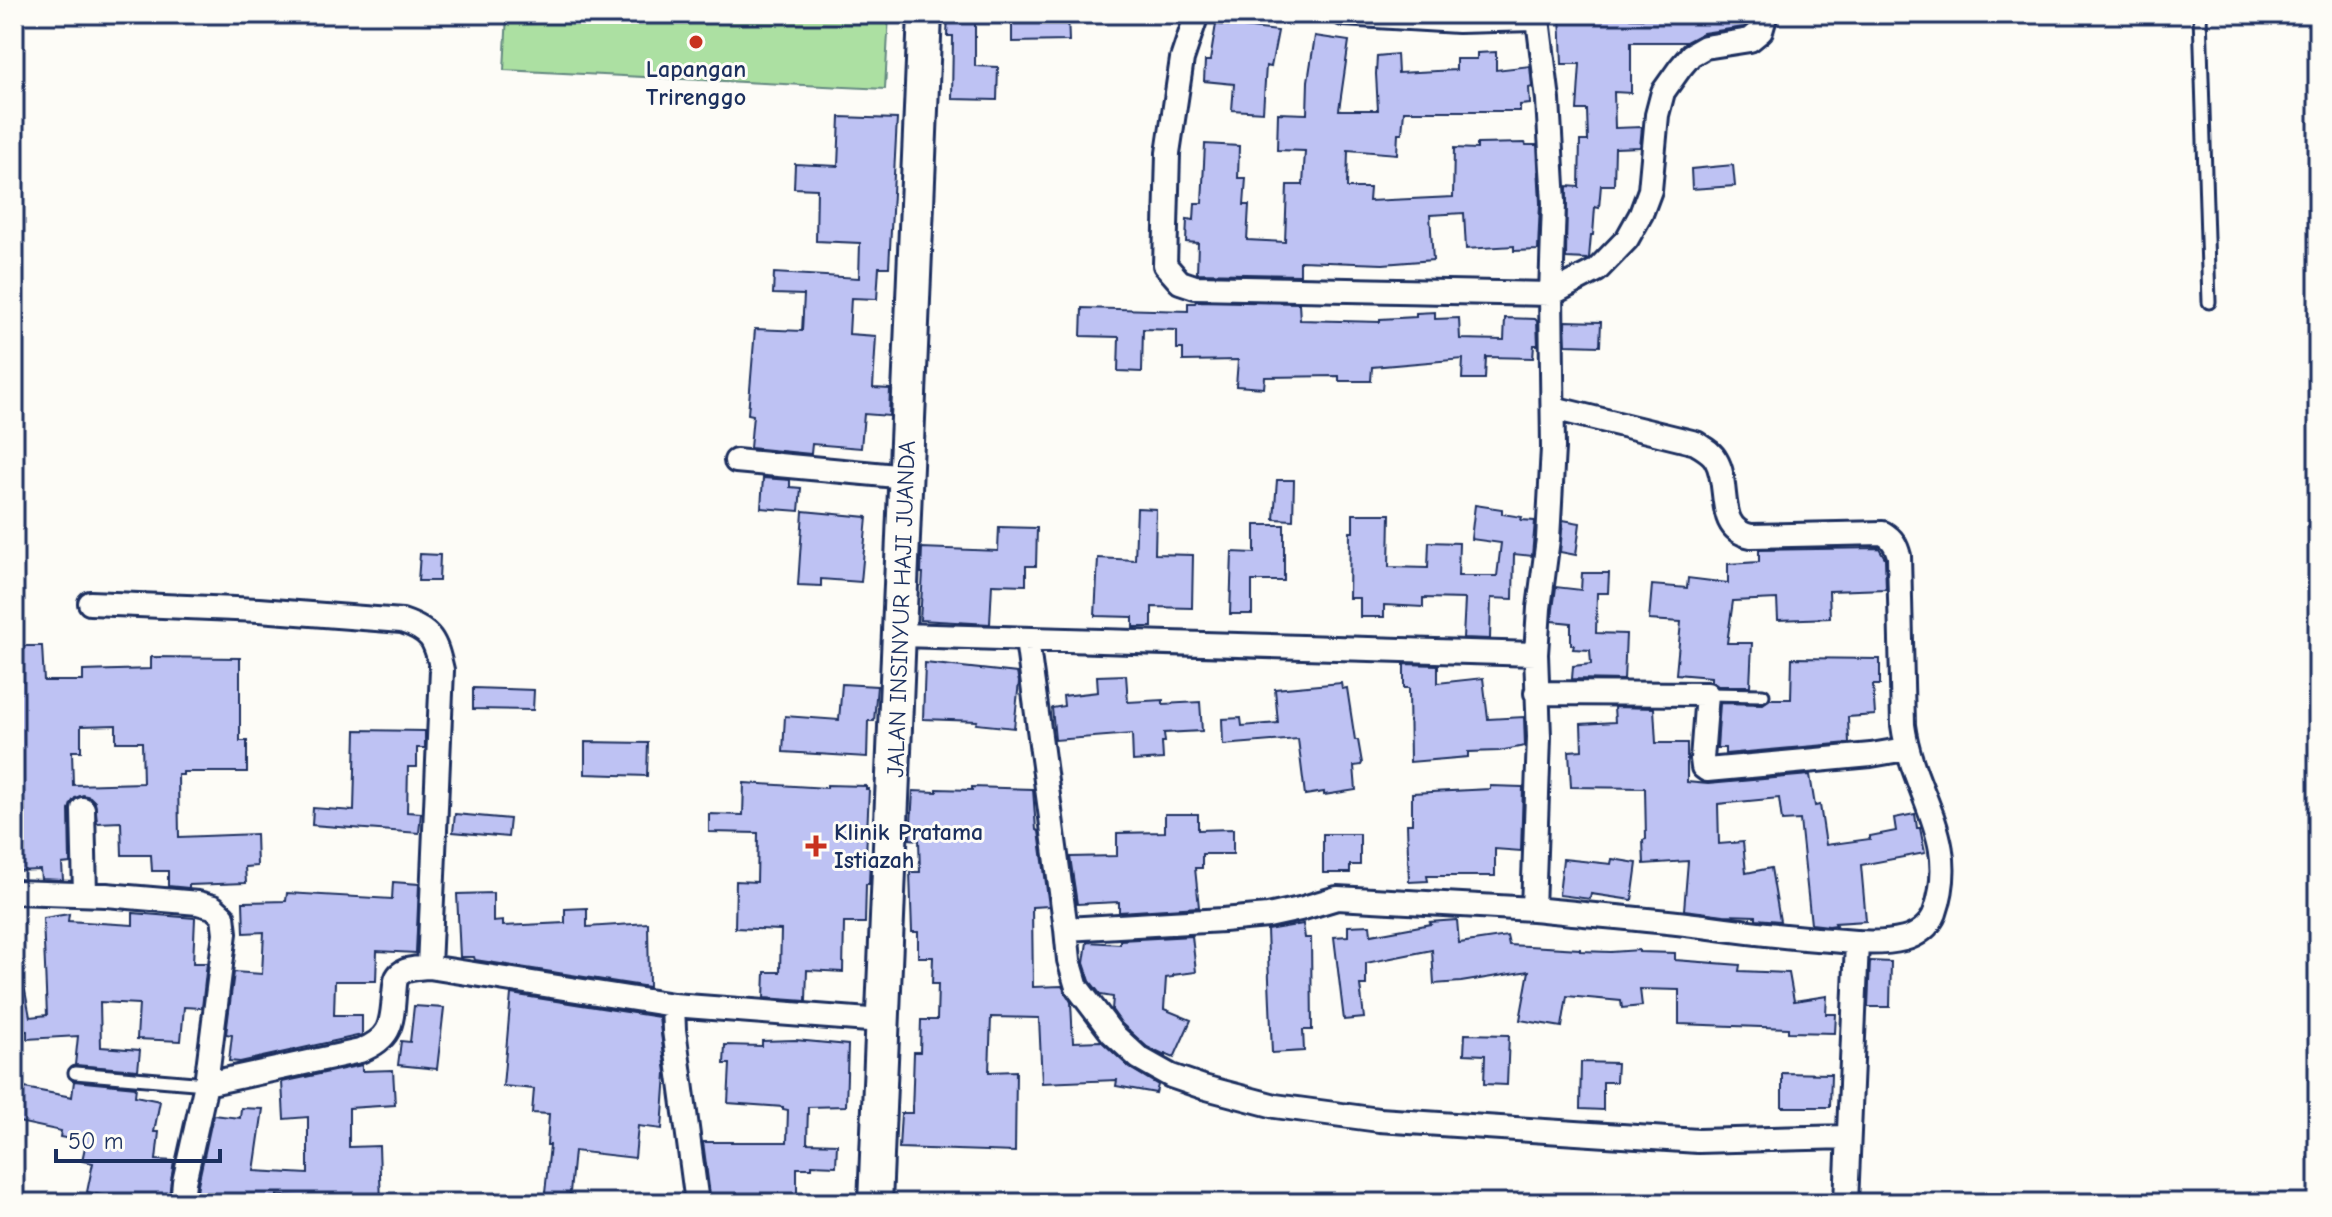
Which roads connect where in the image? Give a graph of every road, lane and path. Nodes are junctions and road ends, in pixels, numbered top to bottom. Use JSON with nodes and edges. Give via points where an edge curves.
{"nodes":[{"id":1,"x":925,"y":14,"type":"edge"},
{"id":2,"x":1197,"y":14,"type":"edge"},
{"id":3,"x":1343,"y":14,"type":"edge"},
{"id":4,"x":1766,"y":14,"type":"edge"},
{"id":5,"x":2200,"y":14,"type":"edge"},
{"id":6,"x":1538,"y":16,"type":"edge"},
{"id":7,"x":1551,"y":294,"type":"junction"},
{"id":8,"x":2209,"y":302,"type":"dead end"},
{"id":9,"x":1553,"y":408,"type":"junction"},
{"id":10,"x":736,"y":461,"type":"dead end"},
{"id":11,"x":907,"y":477,"type":"junction"},
{"id":12,"x":90,"y":603,"type":"dead end"},
{"id":13,"x":901,"y":635,"type":"junction"},
{"id":14,"x":1027,"y":640,"type":"junction"},
{"id":15,"x":1536,"y":654,"type":"junction"},
{"id":16,"x":1536,"y":693,"type":"junction"},
{"id":17,"x":1707,"y":694,"type":"junction"},
{"id":18,"x":1763,"y":695,"type":"dead end"},
{"id":19,"x":1906,"y":749,"type":"junction"},
{"id":20,"x":83,"y":809,"type":"dead end"},
{"id":21,"x":14,"y":892,"type":"edge"},
{"id":22,"x":85,"y":894,"type":"junction"},
{"id":23,"x":1533,"y":909,"type":"junction"},
{"id":24,"x":1066,"y":929,"type":"junction"},
{"id":25,"x":1857,"y":942,"type":"junction"},
{"id":26,"x":429,"y":967,"type":"junction"},
{"id":27,"x":673,"y":1005,"type":"junction"},
{"id":28,"x":882,"y":1021,"type":"junction"},
{"id":29,"x":75,"y":1073,"type":"dead end"},
{"id":30,"x":206,"y":1084,"type":"junction"},
{"id":31,"x":1848,"y":1137,"type":"junction"},
{"id":32,"x":182,"y":1203,"type":"edge"},
{"id":33,"x":697,"y":1203,"type":"edge"},
{"id":34,"x":875,"y":1203,"type":"edge"},
{"id":35,"x":1846,"y":1203,"type":"edge"}],
"edges":[{"from":1,"to":11,"type":"main road","name":"JALAN INSINYUR HAJI JUANDA"},
{"from":2,"to":7,"type":"street","via":[[1182,59],[1168,153],[1165,265],[1180,282],[1195,287]]},
{"from":3,"to":6,"type":"street","via":[[1458,21]]},
{"from":4,"to":7,"type":"street","via":[[1761,31],[1750,40],[1705,47],[1680,68],[1663,92],[1650,190],[1627,239],[1597,270]]},
{"from":5,"to":8,"type":"lane"},
{"from":6,"to":7,"type":"street","via":[[1553,161]]},
{"from":7,"to":9,"type":"street"},
{"from":9,"to":15,"type":"street","via":[[1548,539]]},
{"from":9,"to":19,"type":"street","via":[[1696,443],[1717,461],[1728,519],[1741,535],[1890,537],[1899,556]]},
{"from":10,"to":11,"type":"street"},
{"from":11,"to":13,"type":"main road","name":"JALAN INSINYUR HAJI JUANDA"},
{"from":12,"to":26,"type":"street","via":[[402,621],[430,635],[442,670]]},
{"from":13,"to":14,"type":"street"},
{"from":13,"to":28,"type":"main road","name":"JALAN INSINYUR HAJI JUANDA"},
{"from":14,"to":15,"type":"street"},
{"from":14,"to":24,"type":"street"},
{"from":15,"to":16,"type":"street"},
{"from":16,"to":17,"type":"street"},
{"from":16,"to":23,"type":"street"},
{"from":17,"to":18,"type":"lane"},
{"from":17,"to":19,"type":"street","via":[[1702,759],[1707,770]]},
{"from":19,"to":25,"type":"street","via":[[1940,839],[1943,862],[1935,913],[1918,934],[1905,939]]},
{"from":20,"to":22,"type":"street"},
{"from":21,"to":22,"type":"street"},
{"from":22,"to":30,"type":"street","via":[[198,903],[223,916]]},
{"from":23,"to":24,"type":"street","via":[[1337,898],[1268,916]]},
{"from":23,"to":25,"type":"street"},
{"from":24,"to":31,"type":"street","via":[[1077,987],[1112,1033],[1139,1058],[1171,1076],[1218,1091],[1275,1106],[1379,1120],[1698,1141]]},
{"from":25,"to":31,"type":"street"},
{"from":26,"to":27,"type":"street"},
{"from":26,"to":30,"type":"street","via":[[399,975],[393,1019],[376,1044]]},
{"from":27,"to":28,"type":"street"},
{"from":27,"to":33,"type":"street"},
{"from":28,"to":34,"type":"main road","name":"JALAN INSINYUR HAJI JUANDA"},
{"from":29,"to":30,"type":"lane"},
{"from":30,"to":32,"type":"street"},
{"from":31,"to":35,"type":"street"}]}
